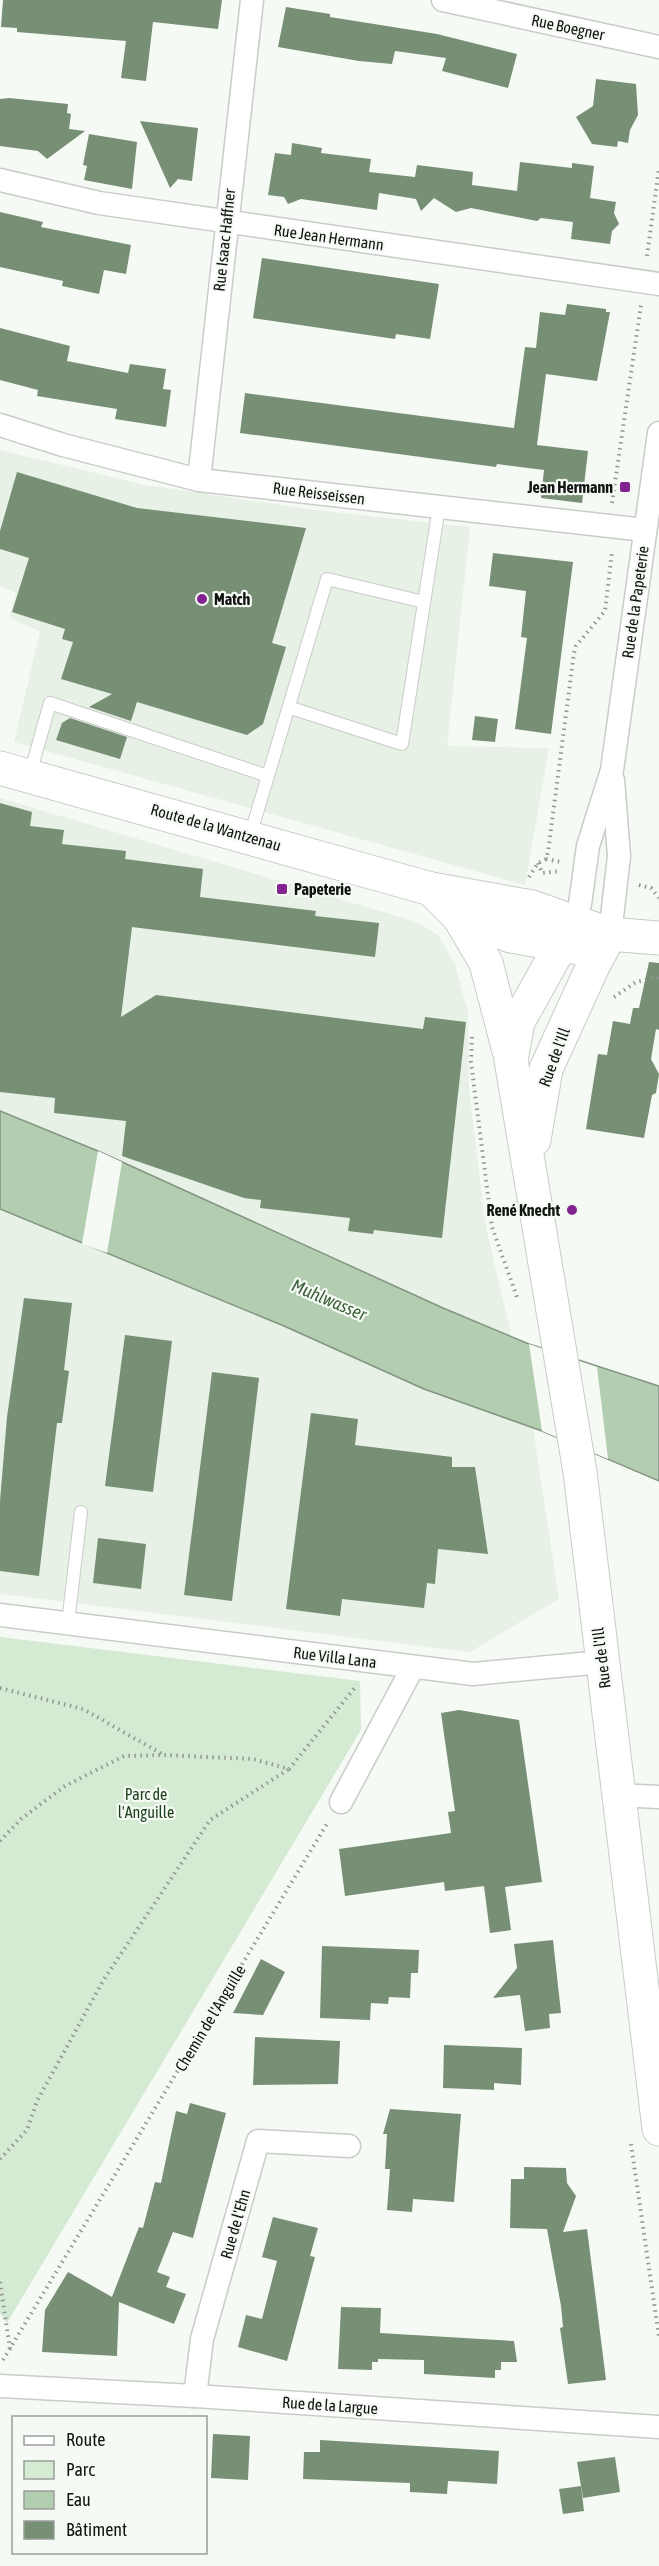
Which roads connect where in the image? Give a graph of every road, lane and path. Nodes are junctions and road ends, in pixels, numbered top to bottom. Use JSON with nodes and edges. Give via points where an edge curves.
{"nodes":[{"id":1,"x":252,"y":0,"type":"edge"},
{"id":2,"x":443,"y":0,"type":"edge"},
{"id":3,"x":659,"y":47,"type":"edge"},
{"id":4,"x":659,"y":168,"type":"edge"},
{"id":5,"x":0,"y":180,"type":"edge"},
{"id":6,"x":225,"y":223,"type":"junction"},
{"id":7,"x":651,"y":283,"type":"edge"},
{"id":8,"x":0,"y":425,"type":"edge"},
{"id":9,"x":659,"y":434,"type":"edge"},
{"id":10,"x":199,"y":480,"type":"junction"},
{"id":11,"x":439,"y":507,"type":"junction"},
{"id":12,"x":609,"y":527,"type":"junction"},
{"id":13,"x":645,"y":530,"type":"junction"},
{"id":14,"x":424,"y":602,"type":"junction"},
{"id":15,"x":291,"y":708,"type":"junction"},
{"id":16,"x":612,"y":770,"type":"junction"},
{"id":17,"x":14,"y":772,"type":"edge"},
{"id":18,"x":268,"y":776,"type":"junction"},
{"id":19,"x":250,"y":836,"type":"junction"},
{"id":20,"x":584,"y":879,"type":"junction"},
{"id":21,"x":651,"y":888,"type":"dead end"},
{"id":22,"x":431,"y":889,"type":"junction"},
{"id":23,"x":616,"y":898,"type":"junction"},
{"id":24,"x":659,"y":898,"type":"edge"},
{"id":25,"x":527,"y":906,"type":"junction"},
{"id":26,"x":459,"y":916,"type":"junction"},
{"id":27,"x":659,"y":938,"type":"edge"},
{"id":28,"x":586,"y":940,"type":"junction"},
{"id":29,"x":659,"y":977,"type":"edge"},
{"id":30,"x":472,"y":1033,"type":"dead end"},
{"id":31,"x":511,"y":1060,"type":"junction"},
{"id":32,"x":533,"y":1190,"type":"junction"},
{"id":33,"x":519,"y":1302,"type":"dead end"},
{"id":34,"x":81,"y":1512,"type":"dead end"},
{"id":35,"x":0,"y":1615,"type":"edge"},
{"id":36,"x":69,"y":1623,"type":"junction"},
{"id":37,"x":370,"y":1662,"type":"junction"},
{"id":38,"x":602,"y":1662,"type":"junction"},
{"id":39,"x":413,"y":1667,"type":"junction"},
{"id":40,"x":0,"y":1688,"type":"edge"},
{"id":41,"x":164,"y":1755,"type":"junction"},
{"id":42,"x":289,"y":1769,"type":"junction"},
{"id":43,"x":618,"y":1795,"type":"junction"},
{"id":44,"x":659,"y":1797,"type":"edge"},
{"id":45,"x":341,"y":1802,"type":"joint"},
{"id":46,"x":0,"y":1841,"type":"edge"},
{"id":47,"x":659,"y":2129,"type":"edge"},
{"id":48,"x":349,"y":2146,"type":"dead end"},
{"id":49,"x":0,"y":2159,"type":"edge"},
{"id":50,"x":0,"y":2282,"type":"edge"},
{"id":51,"x":10,"y":2350,"type":"junction"},
{"id":52,"x":0,"y":2366,"type":"edge"},
{"id":53,"x":0,"y":2386,"type":"edge"},
{"id":54,"x":195,"y":2396,"type":"junction"},
{"id":55,"x":659,"y":2427,"type":"edge"}],
"edges":[{"from":1,"to":6,"type":"street","name":"Rue Isaac Haffner"},
{"from":2,"to":3,"type":"street","name":"Rue Boegner"},
{"from":4,"to":7,"type":"path"},
{"from":5,"to":6,"type":"street","name":"Rue Jean Hermann","via":[[99,203]]},
{"from":6,"to":7,"type":"street","name":"Rue Jean Hermann"},
{"from":6,"to":10,"type":"street","name":"Rue Isaac Haffner"},
{"from":7,"to":12,"type":"path"},
{"from":8,"to":10,"type":"street","name":"Rue Reisseissen"},
{"from":9,"to":13,"type":"street","name":"Rue de la Papeterie"},
{"from":10,"to":11,"type":"street","name":"Rue Reisseissen"},
{"from":11,"to":12,"type":"street","name":"Rue Reisseissen"},
{"from":11,"to":14,"type":"lane"},
{"from":12,"to":13,"type":"street","name":"Rue Reisseissen"},
{"from":12,"to":25,"type":"path","via":[[612,556],[604,610],[573,654],[548,852],[546,859],[530,872]]},
{"from":13,"to":16,"type":"street","name":"Rue de la Papeterie"},
{"from":14,"to":15,"type":"lane","via":[[327,579]]},
{"from":14,"to":15,"type":"lane","via":[[402,744]]},
{"from":15,"to":18,"type":"lane"},
{"from":16,"to":20,"type":"street","name":"Rue de la Papeterie","via":[[588,846]]},
{"from":16,"to":23,"type":"street","name":"Rue de la Papeterie","via":[[619,856]]},
{"from":17,"to":18,"type":"lane","via":[[50,702]]},
{"from":17,"to":19,"type":"main road","name":"Route de la Wantzenau"},
{"from":18,"to":19,"type":"lane"},
{"from":19,"to":22,"type":"main road","name":"Route de la Wantzenau"},
{"from":20,"to":25,"type":"street","via":[[563,901],[547,907]]},
{"from":20,"to":28,"type":"street","name":"Rue de la Papeterie"},
{"from":21,"to":24,"type":"path"},
{"from":22,"to":25,"type":"main road","name":"Route de la Wantzenau"},
{"from":22,"to":26,"type":"main road","name":"Route de la Wantzenau"},
{"from":23,"to":27,"type":"street","name":"Rue de la Papeterie","via":[[629,926]]},
{"from":23,"to":28,"type":"street","name":"Rue de la Papeterie"},
{"from":25,"to":28,"type":"main road","name":"Route de la Wantzenau"},
{"from":26,"to":28,"type":"main road","name":"Route de la Wantzenau","via":[[511,936]]},
{"from":26,"to":31,"type":"main road","name":"Rue de l'Ill","via":[[489,970]]},
{"from":27,"to":28,"type":"main road","name":"Route de la Wantzenau"},
{"from":27,"to":28,"type":"main road","via":[[610,966]]},
{"from":28,"to":29,"type":"path","via":[[612,998],[636,982]]},
{"from":28,"to":31,"type":"main road","name":"Rue de l'Ill","via":[[541,979],[518,1022]]},
{"from":28,"to":32,"type":"main road","name":"Rue de l'Ill","via":[[546,1069],[533,1143]]},
{"from":30,"to":33,"type":"path","via":[[471,1062],[492,1227]]},
{"from":31,"to":32,"type":"main road","name":"Rue de l'Ill"},
{"from":32,"to":38,"type":"main road","name":"Rue de l'Ill","via":[[580,1472]]},
{"from":34,"to":36,"type":"lane"},
{"from":35,"to":36,"type":"street","name":"Rue Villa Lana"},
{"from":36,"to":37,"type":"street","name":"Rue Villa Lana"},
{"from":37,"to":39,"type":"street","name":"Rue Villa Lana"},
{"from":37,"to":42,"type":"path","via":[[360,1681]]},
{"from":38,"to":39,"type":"street","name":"Rue Villa Lana","via":[[473,1674]]},
{"from":38,"to":43,"type":"main road","name":"Rue de l'Ill"},
{"from":39,"to":45,"type":"street"},
{"from":40,"to":41,"type":"path","via":[[83,1709]]},
{"from":41,"to":42,"type":"path","via":[[253,1760]]},
{"from":41,"to":46,"type":"path","via":[[124,1756],[65,1786],[21,1819]]},
{"from":42,"to":49,"type":"path","via":[[210,1820],[103,1981],[37,2101],[27,2130]]},
{"from":43,"to":44,"type":"street"},
{"from":43,"to":47,"type":"main road","name":"Rue de l'Ill"},
{"from":45,"to":51,"type":"path","name":"Chemin de l'Anguille"},
{"from":48,"to":54,"type":"street","name":"Rue de l'Ehn","via":[[258,2141],[202,2339]]},
{"from":50,"to":51,"type":"path"},
{"from":51,"to":52,"type":"path","name":"Chemin de l'Anguille"},
{"from":53,"to":54,"type":"street","name":"Rue de la Largue"},
{"from":54,"to":55,"type":"street","name":"Rue de la Largue"}]}
